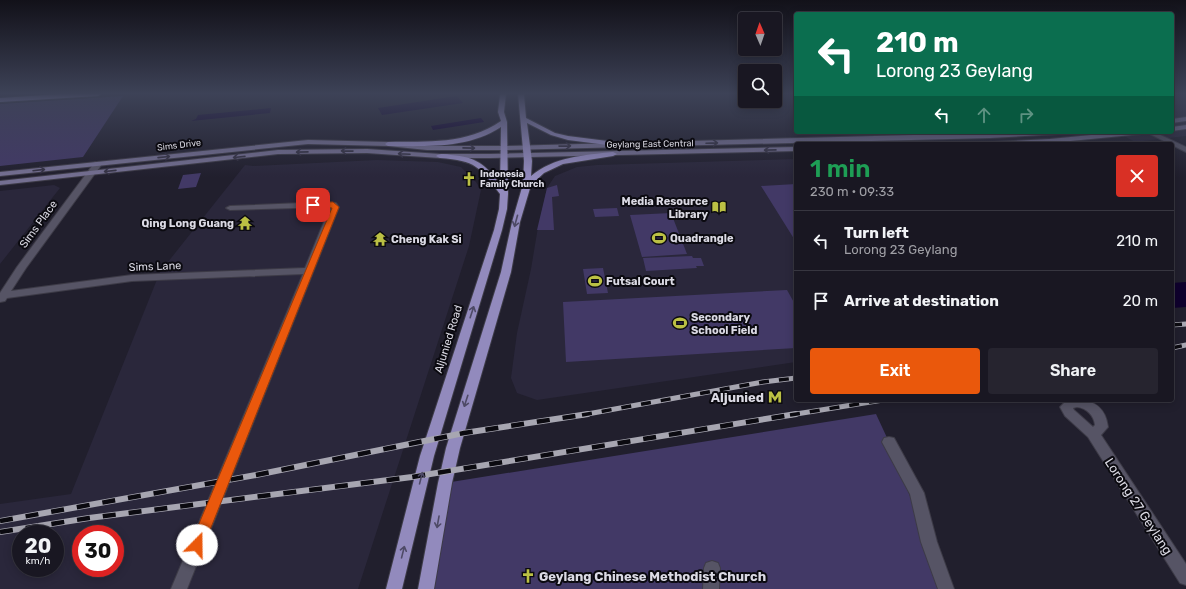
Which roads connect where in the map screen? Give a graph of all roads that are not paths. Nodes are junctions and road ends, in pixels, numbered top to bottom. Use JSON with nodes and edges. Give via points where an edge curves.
{"nodes":[{"id":1,"x":524,"y":121,"type":"edge"},
{"id":2,"x":529,"y":121,"type":"edge"},
{"id":3,"x":504,"y":122,"type":"joint"},
{"id":4,"x":1186,"y":127,"type":"edge"},
{"id":5,"x":1174,"y":128,"type":"edge"},
{"id":6,"x":1028,"y":134,"type":"edge"},
{"id":7,"x":1118,"y":134,"type":"edge"},
{"id":8,"x":1142,"y":134,"type":"edge"},
{"id":9,"x":1153,"y":134,"type":"edge"},
{"id":10,"x":1031,"y":142,"type":"edge"},
{"id":11,"x":1160,"y":142,"type":"edge"},
{"id":12,"x":1170,"y":142,"type":"edge"},
{"id":13,"x":388,"y":144,"type":"junction"},
{"id":14,"x":1174,"y":144,"type":"edge"},
{"id":15,"x":631,"y":146,"type":"junction"},
{"id":16,"x":794,"y":149,"type":"edge"},
{"id":17,"x":1174,"y":149,"type":"edge"},
{"id":18,"x":1186,"y":150,"type":"edge"},
{"id":19,"x":527,"y":151,"type":"junction"},
{"id":20,"x":504,"y":152,"type":"junction"},
{"id":21,"x":613,"y":154,"type":"junction"},
{"id":22,"x":1186,"y":155,"type":"edge"},
{"id":23,"x":440,"y":156,"type":"junction"},
{"id":24,"x":98,"y":164,"type":"junction"},
{"id":25,"x":90,"y":173,"type":"junction"},
{"id":26,"x":0,"y":174,"type":"edge"},
{"id":27,"x":0,"y":183,"type":"edge"},
{"id":28,"x":527,"y":184,"type":"junction"},
{"id":29,"x":504,"y":194,"type":"junction"},
{"id":30,"x":230,"y":208,"type":"dead end"},
{"id":31,"x":308,"y":271,"type":"junction"},
{"id":32,"x":2,"y":298,"type":"edge"},
{"id":33,"x":1093,"y":434,"type":"dead end"},
{"id":34,"x":889,"y":442,"type":"dead end"},
{"id":35,"x":712,"y":568,"type":"dead end"},
{"id":36,"x":1186,"y":578,"type":"edge"},
{"id":37,"x":179,"y":589,"type":"edge"},
{"id":38,"x":394,"y":589,"type":"edge"},
{"id":39,"x":426,"y":589,"type":"edge"},
{"id":40,"x":711,"y":589,"type":"edge"},
{"id":41,"x":946,"y":589,"type":"edge"}],
"edges":[{"from":1,"to":19,"type":"main road"},
{"from":2,"to":15,"type":"main road","via":[[553,134],[568,138]]},
{"from":3,"to":13,"type":"main road","via":[[491,132],[468,139]]},
{"from":3,"to":20,"type":"main road","name":"Aljunied Road"},
{"from":4,"to":5,"type":"main road"},
{"from":15,"to":6,"type":"main road","name":"Geylang East Central","one_way":true},
{"from":7,"to":10,"type":"main road"},
{"from":8,"to":11,"type":"street"},
{"from":9,"to":12,"type":"street"},
{"from":13,"to":20,"type":"main road","name":"Sims Drive","one_way":true},
{"from":24,"to":13,"type":"main road","name":"Sims Drive","one_way":true,"via":[[308,142]]},
{"from":14,"to":18,"type":"street"},
{"from":19,"to":15,"type":"main road","name":"Geylang East Central","one_way":true},
{"from":16,"to":21,"type":"main road","name":"Geylang East Central","one_way":true},
{"from":17,"to":22,"type":"street"},
{"from":19,"to":20,"type":"main road","name":"Geylang East Central"},
{"from":19,"to":21,"type":"main road","name":"Geylang East Central"},
{"from":19,"to":28,"type":"main road"},
{"from":20,"to":23,"type":"main road","name":"Sims Drive"},
{"from":20,"to":29,"type":"main road","name":"Aljunied Road"},
{"from":21,"to":28,"type":"main road","via":[[559,163],[542,170]]},
{"from":23,"to":25,"type":"main road","name":"Sims Drive","one_way":true,"via":[[367,151],[278,152]]},
{"from":23,"to":29,"type":"main road","via":[[477,163]]},
{"from":24,"to":25,"type":"street","name":"Sims Place"},
{"from":26,"to":24,"type":"main road","name":"Sims Drive","one_way":true},
{"from":25,"to":27,"type":"main road","name":"Sims Drive"},
{"from":25,"to":32,"type":"street","name":"Sims Place"},
{"from":28,"to":39,"type":"main road","one_way":true,"via":[[506,272],[453,448]]},
{"from":38,"to":29,"type":"main road","name":"Aljunied Road","one_way":true,"via":[[427,456],[498,230]]},
{"from":30,"to":31,"type":"street","via":[[333,205],[336,207]]},
{"from":31,"to":32,"type":"street","name":"Sims Lane","via":[[132,278]]},
{"from":31,"to":37,"type":"street"},
{"from":33,"to":36,"type":"street","name":"Lorong 27 Geylang"},
{"from":34,"to":41,"type":"street","via":[[917,493],[929,542]]},
{"from":35,"to":40,"type":"street"}]}
